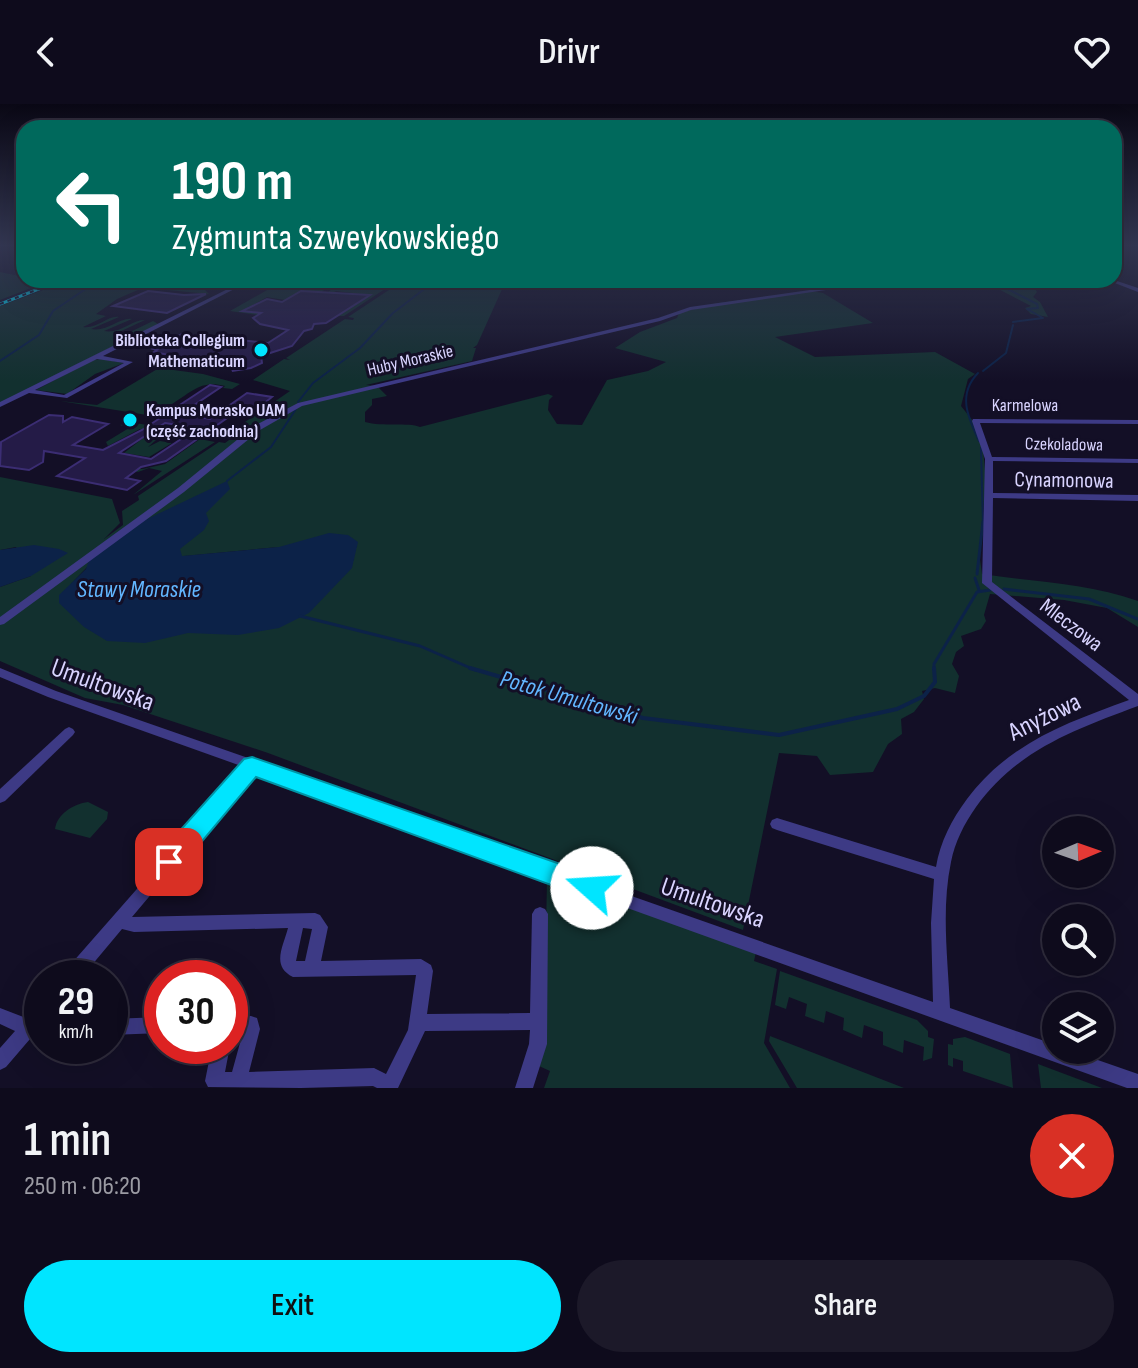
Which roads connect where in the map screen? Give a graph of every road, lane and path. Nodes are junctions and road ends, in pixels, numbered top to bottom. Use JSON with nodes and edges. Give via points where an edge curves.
{"nodes":[{"id":1,"x":230,"y":290,"type":"edge"},
{"id":2,"x":822,"y":290,"type":"edge"},
{"id":3,"x":95,"y":357,"type":"junction"},
{"id":4,"x":28,"y":391,"type":"junction"},
{"id":5,"x":0,"y":405,"type":"edge"},
{"id":6,"x":1138,"y":422,"type":"edge"},
{"id":7,"x":989,"y":459,"type":"junction"},
{"id":8,"x":1138,"y":461,"type":"edge"},
{"id":9,"x":990,"y":495,"type":"junction"},
{"id":10,"x":1138,"y":498,"type":"edge"},
{"id":11,"x":985,"y":578,"type":"joint"},
{"id":12,"x":0,"y":622,"type":"edge"},
{"id":13,"x":0,"y":672,"type":"edge"},
{"id":14,"x":1138,"y":700,"type":"edge"},
{"id":15,"x":69,"y":732,"type":"dead end"},
{"id":16,"x":252,"y":766,"type":"junction"},
{"id":17,"x":0,"y":797,"type":"edge"},
{"id":18,"x":777,"y":824,"type":"dead end"},
{"id":19,"x":941,"y":875,"type":"junction"},
{"id":20,"x":540,"y":914,"type":"dead end"},
{"id":21,"x":119,"y":920,"type":"junction"},
{"id":22,"x":297,"y":921,"type":"junction"},
{"id":23,"x":85,"y":960,"type":"edge"},
{"id":24,"x":311,"y":969,"type":"junction"},
{"id":25,"x":942,"y":1012,"type":"junction"},
{"id":26,"x":0,"y":1016,"type":"edge"},
{"id":27,"x":24,"y":1020,"type":"edge"},
{"id":28,"x":539,"y":1021,"type":"junction"},
{"id":29,"x":248,"y":1023,"type":"edge"},
{"id":30,"x":418,"y":1023,"type":"junction"},
{"id":31,"x":24,"y":1035,"type":"edge"},
{"id":32,"x":248,"y":1044,"type":"edge"},
{"id":33,"x":0,"y":1061,"type":"edge"},
{"id":34,"x":217,"y":1064,"type":"edge"},
{"id":35,"x":243,"y":1064,"type":"edge"},
{"id":36,"x":238,"y":1081,"type":"junction"},
{"id":37,"x":1131,"y":1083,"type":"edge"},
{"id":38,"x":389,"y":1086,"type":"edge"},
{"id":39,"x":524,"y":1088,"type":"edge"}],
"edges":[{"from":1,"to":3,"type":"street"},
{"from":2,"to":12,"type":"street","name":"Huby Moraskie","via":[[690,309],[300,404],[257,428]]},
{"from":3,"to":4,"type":"street"},
{"from":3,"to":4,"type":"street","via":[[130,362],[65,397]]},
{"from":4,"to":5,"type":"street"},
{"from":6,"to":7,"type":"street","name":"Karmelowa","via":[[976,421]]},
{"from":7,"to":8,"type":"street","name":"Czekoladowa"},
{"from":7,"to":9,"type":"street","name":"Karmelowa"},
{"from":9,"to":10,"type":"street","name":"Cynamonowa"},
{"from":9,"to":11,"type":"street","name":"Karmelowa"},
{"from":11,"to":14,"type":"street","name":"Mleczowa"},
{"from":13,"to":16,"type":"street","name":"Umultowska"},
{"from":14,"to":19,"type":"street","name":"Anyżowa","via":[[1011,757],[975,796],[955,828]]},
{"from":15,"to":17,"type":"street"},
{"from":16,"to":21,"type":"street"},
{"from":16,"to":25,"type":"street","name":"Umultowska"},
{"from":18,"to":19,"type":"street"},
{"from":19,"to":25,"type":"street","name":"Anyżowa"},
{"from":20,"to":28,"type":"street"},
{"from":21,"to":22,"type":"street","via":[[134,925]]},
{"from":21,"to":23,"type":"street"},
{"from":22,"to":24,"type":"street","via":[[319,923]]},
{"from":22,"to":24,"type":"street","via":[[287,963],[293,969]]},
{"from":24,"to":30,"type":"street","via":[[421,967],[425,971]]},
{"from":25,"to":37,"type":"street","name":"Umultowska"},
{"from":26,"to":27,"type":"street"},
{"from":28,"to":30,"type":"street"},
{"from":28,"to":39,"type":"street","via":[[535,1058]]},
{"from":29,"to":32,"type":"street"},
{"from":30,"to":38,"type":"street"},
{"from":31,"to":33,"type":"street"},
{"from":34,"to":36,"type":"street","via":[[214,1081]]},
{"from":35,"to":36,"type":"street"},
{"from":36,"to":38,"type":"street","via":[[374,1077]]}]}
